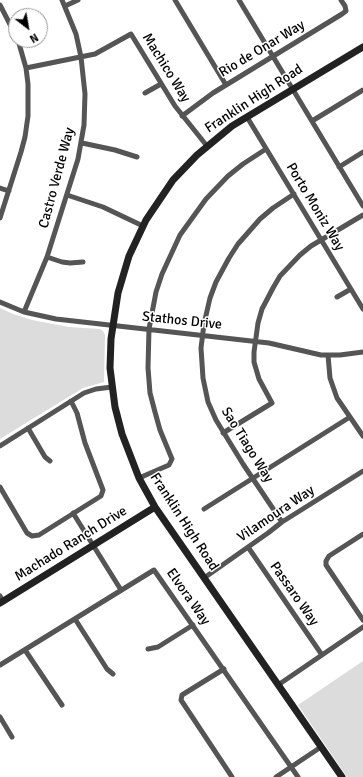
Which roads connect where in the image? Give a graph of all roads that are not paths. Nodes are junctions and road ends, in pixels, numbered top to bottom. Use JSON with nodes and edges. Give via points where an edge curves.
{"nodes":[{"id":1,"x":62,"y":0,"type":"edge"},
{"id":2,"x":78,"y":0,"type":"edge"},
{"id":3,"x":175,"y":0,"type":"edge"},
{"id":4,"x":240,"y":0,"type":"edge"},
{"id":5,"x":341,"y":0,"type":"edge"},
{"id":6,"x":0,"y":5,"type":"edge"},
{"id":7,"x":65,"y":6,"type":"junction"},
{"id":8,"x":8,"y":20,"type":"edge"},
{"id":9,"x":363,"y":47,"type":"edge"},
{"id":10,"x":20,"y":48,"type":"edge"},
{"id":11,"x":274,"y":56,"type":"junction"},
{"id":12,"x":81,"y":57,"type":"junction"},
{"id":13,"x":26,"y":68,"type":"junction"},
{"id":14,"x":161,"y":84,"type":"junction"},
{"id":15,"x":226,"y":85,"type":"junction"},
{"id":16,"x":293,"y":89,"type":"junction"},
{"id":17,"x":363,"y":90,"type":"edge"},
{"id":18,"x":145,"y":93,"type":"dead end"},
{"id":19,"x":182,"y":116,"type":"junction"},
{"id":20,"x":247,"y":117,"type":"junction"},
{"id":21,"x":312,"y":121,"type":"junction"},
{"id":22,"x":82,"y":143,"type":"junction"},
{"id":23,"x":207,"y":146,"type":"junction"},
{"id":24,"x":266,"y":149,"type":"junction"},
{"id":25,"x":363,"y":152,"type":"edge"},
{"id":26,"x":137,"y":157,"type":"dead end"},
{"id":27,"x":339,"y":167,"type":"junction"},
{"id":28,"x":0,"y":188,"type":"edge"},
{"id":29,"x":9,"y":190,"type":"junction"},
{"id":30,"x":294,"y":194,"type":"junction"},
{"id":31,"x":67,"y":195,"type":"junction"},
{"id":32,"x":363,"y":206,"type":"edge"},
{"id":33,"x":363,"y":215,"type":"edge"},
{"id":34,"x":0,"y":218,"type":"edge"},
{"id":35,"x":143,"y":226,"type":"junction"},
{"id":36,"x":321,"y":240,"type":"junction"},
{"id":37,"x":47,"y":257,"type":"junction"},
{"id":38,"x":83,"y":262,"type":"dead end"},
{"id":39,"x":351,"y":289,"type":"junction"},
{"id":40,"x":337,"y":297,"type":"dead end"},
{"id":41,"x":0,"y":302,"type":"edge"},
{"id":42,"x":363,"y":310,"type":"edge"},
{"id":43,"x":24,"y":312,"type":"junction"},
{"id":44,"x":112,"y":325,"type":"junction"},
{"id":45,"x":149,"y":329,"type":"junction"},
{"id":46,"x":202,"y":335,"type":"junction"},
{"id":47,"x":255,"y":341,"type":"junction"},
{"id":48,"x":363,"y":352,"type":"edge"},
{"id":49,"x":328,"y":355,"type":"junction"},
{"id":50,"x":112,"y":387,"type":"junction"},
{"id":51,"x":71,"y":401,"type":"junction"},
{"id":52,"x":350,"y":417,"type":"junction"},
{"id":53,"x":28,"y":428,"type":"junction"},
{"id":54,"x":223,"y":433,"type":"junction"},
{"id":55,"x":363,"y":436,"type":"edge"},
{"id":56,"x":0,"y":446,"type":"edge"},
{"id":57,"x":50,"y":461,"type":"dead end"},
{"id":58,"x":363,"y":471,"type":"edge"},
{"id":59,"x":139,"y":478,"type":"junction"},
{"id":60,"x":252,"y":478,"type":"junction"},
{"id":61,"x":0,"y":486,"type":"edge"},
{"id":62,"x":155,"y":507,"type":"junction"},
{"id":63,"x":204,"y":509,"type":"dead end"},
{"id":64,"x":73,"y":513,"type":"junction"},
{"id":65,"x":282,"y":522,"type":"junction"},
{"id":66,"x":363,"y":534,"type":"edge"},
{"id":67,"x":92,"y":545,"type":"junction"},
{"id":68,"x":248,"y":547,"type":"junction"},
{"id":69,"x":204,"y":578,"type":"junction"},
{"id":70,"x":121,"y":590,"type":"junction"},
{"id":71,"x":1,"y":600,"type":"edge"},
{"id":72,"x":75,"y":619,"type":"junction"},
{"id":73,"x":363,"y":620,"type":"edge"},
{"id":74,"x":193,"y":625,"type":"junction"},
{"id":75,"x":363,"y":627,"type":"edge"},
{"id":76,"x":148,"y":648,"type":"dead end"},
{"id":77,"x":25,"y":650,"type":"junction"},
{"id":78,"x":322,"y":655,"type":"junction"},
{"id":79,"x":0,"y":665,"type":"edge"},
{"id":80,"x":224,"y":669,"type":"junction"},
{"id":81,"x":113,"y":674,"type":"dead end"},
{"id":82,"x":278,"y":685,"type":"junction"},
{"id":83,"x":62,"y":705,"type":"dead end"},
{"id":84,"x":0,"y":717,"type":"edge"},
{"id":85,"x":12,"y":737,"type":"dead end"},
{"id":86,"x":321,"y":747,"type":"junction"},
{"id":87,"x":291,"y":767,"type":"junction"},
{"id":88,"x":232,"y":777,"type":"edge"},
{"id":89,"x":276,"y":777,"type":"edge"},
{"id":90,"x":298,"y":777,"type":"edge"},
{"id":91,"x":342,"y":777,"type":"edge"}],
"edges":[{"from":1,"to":7,"type":"street","name":"Castro Verde Way"},
{"from":2,"to":7,"type":"street"},
{"from":3,"to":15,"type":"street"},
{"from":4,"to":11,"type":"street"},
{"from":5,"to":11,"type":"street","name":"Rio de Onar Way","via":[[346,11]]},
{"from":6,"to":8,"type":"street"},
{"from":7,"to":12,"type":"street","name":"Castro Verde Way","via":[[76,34]]},
{"from":9,"to":16,"type":"street","name":"Franklin High Road"},
{"from":10,"to":13,"type":"street"},
{"from":11,"to":15,"type":"street","name":"Rio de Onar Way"},
{"from":11,"to":16,"type":"street"},
{"from":12,"to":13,"type":"street","name":"Machico Way"},
{"from":12,"to":14,"type":"street","name":"Machico Way","via":[[103,50],[131,34]]},
{"from":12,"to":22,"type":"street","name":"Castro Verde Way","via":[[85,94]]},
{"from":13,"to":29,"type":"street","via":[[29,100],[27,126]]},
{"from":14,"to":18,"type":"street"},
{"from":14,"to":19,"type":"street","name":"Machico Way"},
{"from":15,"to":19,"type":"street","name":"Rio de Onar Way"},
{"from":16,"to":20,"type":"street","name":"Franklin High Road"},
{"from":16,"to":21,"type":"street"},
{"from":17,"to":21,"type":"street"},
{"from":19,"to":23,"type":"street","name":"Machico Way"},
{"from":20,"to":23,"type":"street","name":"Franklin High Road"},
{"from":20,"to":24,"type":"street","name":"Porto Moniz Way"},
{"from":21,"to":27,"type":"street"},
{"from":22,"to":26,"type":"street"},
{"from":22,"to":31,"type":"street","name":"Castro Verde Way"},
{"from":23,"to":35,"type":"street","name":"Franklin High Road","via":[[173,180]]},
{"from":24,"to":30,"type":"street","name":"Porto Moniz Way"},
{"from":24,"to":45,"type":"street","via":[[243,164],[219,185],[187,224],[162,274]]},
{"from":25,"to":27,"type":"street"},
{"from":27,"to":32,"type":"street"},
{"from":28,"to":29,"type":"street"},
{"from":29,"to":34,"type":"street"},
{"from":30,"to":36,"type":"street","name":"Porto Moniz Way"},
{"from":30,"to":46,"type":"street","name":"Sao Tiago Way","via":[[260,219],[238,244],[216,282]]},
{"from":31,"to":35,"type":"street","via":[[103,207]]},
{"from":31,"to":37,"type":"street","name":"Castro Verde Way"},
{"from":33,"to":36,"type":"street"},
{"from":35,"to":44,"type":"street","name":"Franklin High Road","via":[[123,274]]},
{"from":36,"to":39,"type":"street","name":"Porto Moniz Way"},
{"from":36,"to":47,"type":"street","via":[[300,255],[277,282],[262,309]]},
{"from":37,"to":38,"type":"street","via":[[62,262]]},
{"from":37,"to":43,"type":"street","name":"Castro Verde Way"},
{"from":39,"to":40,"type":"street"},
{"from":39,"to":42,"type":"street","name":"Porto Moniz Way"},
{"from":41,"to":43,"type":"street","name":"Stathos Drive"},
{"from":43,"to":44,"type":"street","name":"Stathos Drive","via":[[56,319]]},
{"from":44,"to":45,"type":"street","name":"Stathos Drive"},
{"from":44,"to":50,"type":"street","name":"Franklin High Road"},
{"from":45,"to":46,"type":"street","name":"Stathos Drive"},
{"from":45,"to":59,"type":"street","via":[[150,393],[160,430],[172,459],[169,465]]},
{"from":46,"to":47,"type":"street","name":"Stathos Drive"},
{"from":46,"to":54,"type":"street","name":"Sao Tiago Way","via":[[201,363],[206,392]]},
{"from":47,"to":49,"type":"street","name":"Stathos Drive"},
{"from":47,"to":54,"type":"street","via":[[256,372],[272,403]]},
{"from":48,"to":49,"type":"street","name":"Stathos Drive"},
{"from":49,"to":52,"type":"street","via":[[333,388],[340,405]]},
{"from":50,"to":51,"type":"street","via":[[84,393]]},
{"from":50,"to":59,"type":"street","name":"Franklin High Road","via":[[122,434]]},
{"from":51,"to":53,"type":"street"},
{"from":51,"to":64,"type":"street","via":[[103,493]]},
{"from":52,"to":55,"type":"street"},
{"from":52,"to":60,"type":"street"},
{"from":53,"to":56,"type":"street"},
{"from":53,"to":57,"type":"street"},
{"from":54,"to":60,"type":"street","name":"Sao Tiago Way"},
{"from":58,"to":65,"type":"street","name":"Vilamoura Way"},
{"from":59,"to":62,"type":"street","name":"Franklin High Road"},
{"from":60,"to":63,"type":"street"},
{"from":60,"to":65,"type":"street","name":"Sao Tiago Way"},
{"from":61,"to":64,"type":"street","via":[[27,533],[32,536],[39,535]]},
{"from":62,"to":67,"type":"street","name":"Machado Ranch Drive"},
{"from":62,"to":69,"type":"street","name":"Franklin High Road"},
{"from":64,"to":67,"type":"street"},
{"from":65,"to":68,"type":"street","name":"Vilamoura Way"},
{"from":66,"to":73,"type":"street","via":[[329,556],[326,565]]},
{"from":67,"to":70,"type":"street"},
{"from":67,"to":71,"type":"street","name":"Machado Ranch Drive"},
{"from":68,"to":69,"type":"street","name":"Vilamoura Way"},
{"from":68,"to":78,"type":"street","name":"Passaro Way"},
{"from":69,"to":82,"type":"street","name":"Franklin High Road"},
{"from":70,"to":72,"type":"street","name":"Elvora Way"},
{"from":70,"to":74,"type":"street","name":"Elvora Way","via":[[154,570]]},
{"from":72,"to":77,"type":"street","name":"Elvora Way"},
{"from":72,"to":81,"type":"street"},
{"from":74,"to":76,"type":"street","via":[[158,647]]},
{"from":74,"to":80,"type":"street","name":"Elvora Way"},
{"from":75,"to":78,"type":"street"},
{"from":77,"to":79,"type":"street","name":"Elvora Way"},
{"from":77,"to":83,"type":"street"},
{"from":78,"to":82,"type":"street"},
{"from":80,"to":87,"type":"street","name":"Elvora Way"},
{"from":80,"to":88,"type":"street","via":[[182,695],[181,700]]},
{"from":82,"to":86,"type":"street","name":"Franklin High Road"},
{"from":84,"to":85,"type":"street"},
{"from":86,"to":87,"type":"street"},
{"from":86,"to":91,"type":"street","name":"Franklin High Road"},
{"from":87,"to":89,"type":"street"},
{"from":87,"to":90,"type":"street","name":"Elvora Way"}]}
